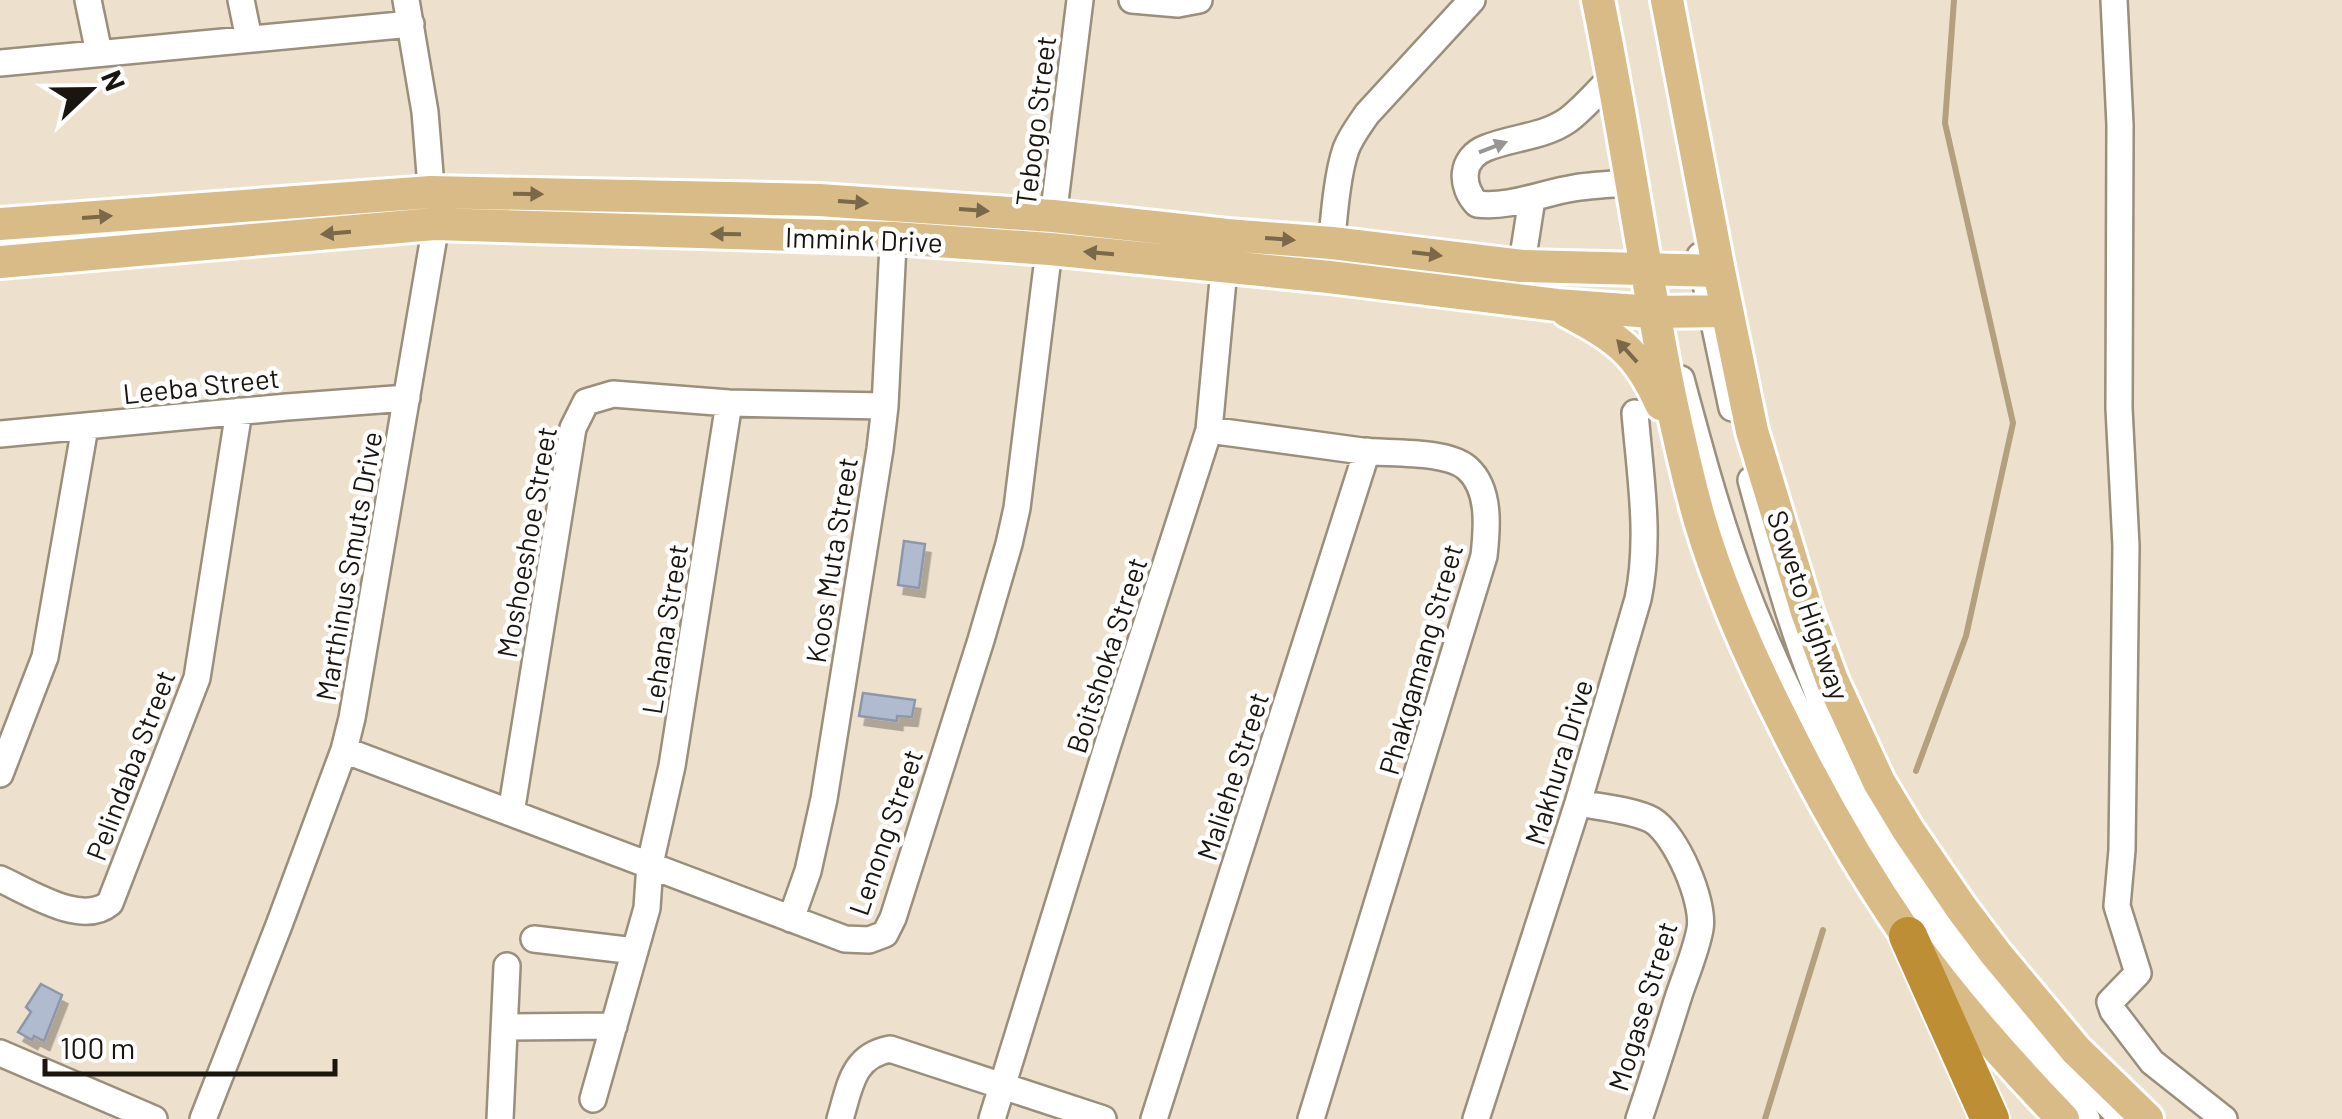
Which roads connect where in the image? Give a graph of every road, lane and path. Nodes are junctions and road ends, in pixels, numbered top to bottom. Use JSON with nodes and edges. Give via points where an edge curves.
{"nodes":[{"id":1,"x":88,"y":0,"type":"edge"},
{"id":2,"x":241,"y":0,"type":"edge"},
{"id":3,"x":1080,"y":0,"type":"edge"},
{"id":4,"x":1132,"y":0,"type":"edge"},
{"id":5,"x":1199,"y":0,"type":"edge"},
{"id":6,"x":1472,"y":0,"type":"edge"},
{"id":7,"x":1598,"y":0,"type":"edge"},
{"id":8,"x":1614,"y":0,"type":"edge"},
{"id":9,"x":1654,"y":0,"type":"edge"},
{"id":10,"x":1667,"y":0,"type":"edge"},
{"id":11,"x":2114,"y":0,"type":"edge"},
{"id":12,"x":408,"y":12,"type":"edge"},
{"id":13,"x":250,"y":39,"type":"junction"},
{"id":14,"x":99,"y":53,"type":"junction"},
{"id":15,"x":0,"y":63,"type":"edge"},
{"id":16,"x":1613,"y":76,"type":"junction"},
{"id":17,"x":1632,"y":182,"type":"junction"},
{"id":18,"x":1532,"y":199,"type":"junction"},
{"id":19,"x":894,"y":204,"type":"junction"},
{"id":20,"x":432,"y":208,"type":"junction"},
{"id":21,"x":1053,"y":216,"type":"junction"},
{"id":22,"x":0,"y":224,"type":"edge"},
{"id":23,"x":894,"y":238,"type":"junction"},
{"id":24,"x":1332,"y":243,"type":"junction"},
{"id":25,"x":1050,"y":249,"type":"junction"},
{"id":26,"x":1226,"y":250,"type":"junction"},
{"id":27,"x":0,"y":262,"type":"edge"},
{"id":28,"x":1522,"y":266,"type":"junction"},
{"id":29,"x":1653,"y":270,"type":"junction"},
{"id":30,"x":1710,"y":271,"type":"junction"},
{"id":31,"x":1329,"y":277,"type":"junction"},
{"id":32,"x":1516,"y":300,"type":"junction"},
{"id":33,"x":1556,"y":306,"type":"junction"},
{"id":34,"x":1719,"y":311,"type":"junction"},
{"id":35,"x":1660,"y":312,"type":"junction"},
{"id":36,"x":407,"y":398,"type":"junction"},
{"id":37,"x":729,"y":403,"type":"junction"},
{"id":38,"x":885,"y":406,"type":"junction"},
{"id":39,"x":240,"y":411,"type":"junction"},
{"id":40,"x":1635,"y":413,"type":"dead end"},
{"id":41,"x":85,"y":426,"type":"junction"},
{"id":42,"x":1209,"y":430,"type":"junction"},
{"id":43,"x":0,"y":434,"type":"edge"},
{"id":44,"x":1367,"y":452,"type":"junction"},
{"id":45,"x":1686,"y":468,"type":"junction"},
{"id":46,"x":344,"y":750,"type":"junction"},
{"id":47,"x":0,"y":774,"type":"edge"},
{"id":48,"x":1578,"y":802,"type":"junction"},
{"id":49,"x":511,"y":814,"type":"junction"},
{"id":50,"x":650,"y":864,"type":"junction"},
{"id":51,"x":0,"y":879,"type":"edge"},
{"id":52,"x":791,"y":919,"type":"junction"},
{"id":53,"x":1908,"y":936,"type":"junction"},
{"id":54,"x":534,"y":939,"type":"dead end"},
{"id":55,"x":635,"y":951,"type":"junction"},
{"id":56,"x":507,"y":966,"type":"dead end"},
{"id":57,"x":614,"y":1026,"type":"junction"},
{"id":58,"x":504,"y":1027,"type":"junction"},
{"id":59,"x":0,"y":1053,"type":"edge"},
{"id":60,"x":1002,"y":1086,"type":"junction"},
{"id":61,"x":593,"y":1099,"type":"dead end"},
{"id":62,"x":154,"y":1119,"type":"edge"},
{"id":63,"x":203,"y":1119,"type":"edge"},
{"id":64,"x":500,"y":1119,"type":"edge"},
{"id":65,"x":840,"y":1119,"type":"edge"},
{"id":66,"x":992,"y":1119,"type":"edge"},
{"id":67,"x":1103,"y":1119,"type":"edge"},
{"id":68,"x":1154,"y":1119,"type":"edge"},
{"id":69,"x":1312,"y":1119,"type":"edge"},
{"id":70,"x":1476,"y":1119,"type":"edge"},
{"id":71,"x":1639,"y":1119,"type":"edge"},
{"id":72,"x":1990,"y":1119,"type":"edge"},
{"id":73,"x":2063,"y":1119,"type":"edge"},
{"id":74,"x":2087,"y":1119,"type":"edge"},
{"id":75,"x":2123,"y":1119,"type":"edge"},
{"id":76,"x":2147,"y":1119,"type":"edge"},
{"id":77,"x":2224,"y":1119,"type":"edge"}],
"edges":[{"from":1,"to":14,"type":"street"},
{"from":2,"to":13,"type":"street"},
{"from":3,"to":21,"type":"street","name":"Tebogo Street"},
{"from":4,"to":5,"type":"street"},
{"from":6,"to":24,"type":"street","via":[[1352,134]]},
{"from":7,"to":16,"type":"main road","name":"Soweto Highway"},
{"from":8,"to":29,"type":"street","name":"Soweto Highway"},
{"from":9,"to":30,"type":"street","name":"Soweto Highway"},
{"from":10,"to":30,"type":"main road","name":"Soweto Highway"},
{"from":11,"to":77,"type":"street","via":[[2126,546],[2116,906],[2138,973],[2110,1002],[2152,1062]]},
{"from":12,"to":13,"type":"street"},
{"from":12,"to":20,"type":"street","name":"Marthinus Smuts Drive"},
{"from":13,"to":14,"type":"street"},
{"from":14,"to":15,"type":"street"},
{"from":16,"to":17,"type":"main road","name":"Soweto Highway"},
{"from":18,"to":16,"type":"street","one_way":true,"via":[[1477,204],[1464,173],[1471,159],[1483,148],[1568,119]]},
{"from":17,"to":18,"type":"street"},
{"from":17,"to":29,"type":"main road","name":"Soweto Highway"},
{"from":18,"to":28,"type":"street"},
{"from":20,"to":19,"type":"main road","name":"Immink Drive","one_way":true},
{"from":19,"to":21,"type":"main road","name":"Immink Drive","one_way":true},
{"from":19,"to":23,"type":"street","name":"Koos Muta Street"},
{"from":22,"to":20,"type":"main road","name":"Immink Drive","one_way":true},
{"from":23,"to":20,"type":"main road","name":"Immink Drive","one_way":true},
{"from":20,"to":27,"type":"main road","name":"Immink Drive","one_way":true},
{"from":20,"to":36,"type":"street","name":"Marthinus Smuts Drive","via":[[431,261]]},
{"from":21,"to":25,"type":"street","name":"Tebogo Street"},
{"from":21,"to":26,"type":"main road","name":"Immink Drive"},
{"from":23,"to":25,"type":"main road","name":"Immink Drive"},
{"from":23,"to":38,"type":"street","name":"Koos Muta Street"},
{"from":26,"to":24,"type":"main road","name":"Immink Drive","one_way":true},
{"from":24,"to":28,"type":"main road","name":"Immink Drive","one_way":true},
{"from":24,"to":31,"type":"street"},
{"from":26,"to":25,"type":"main road","name":"Immink Drive","one_way":true},
{"from":25,"to":52,"type":"street","name":"Lenong Street","via":[[1009,544],[889,927],[857,941]]},
{"from":26,"to":31,"type":"main road","name":"Immink Drive"},
{"from":26,"to":42,"type":"street","name":"Boitshoka Street"},
{"from":28,"to":29,"type":"main road","name":"Immink Drive"},
{"from":28,"to":32,"type":"street"},
{"from":29,"to":30,"type":"main road","name":"Immink Drive"},
{"from":29,"to":35,"type":"main road","name":"Soweto Highway"},
{"from":30,"to":34,"type":"main road","name":"Soweto Highway"},
{"from":31,"to":32,"type":"main road","name":"Immink Drive"},
{"from":32,"to":33,"type":"main road","name":"Immink Drive"},
{"from":33,"to":35,"type":"main road","name":"Immink Drive"},
{"from":45,"to":33,"type":"main road","one_way":true,"via":[[1633,354]]},
{"from":34,"to":35,"type":"main road","name":"Immink Drive"},
{"from":34,"to":75,"type":"street","name":"Soweto Highway","via":[[1740,442],[1794,631],[1838,741],[1959,936],[2014,1006]]},
{"from":34,"to":76,"type":"main road","name":"Soweto Highway","via":[[1801,593],[1879,782],[1996,954],[2076,1050]]},
{"from":35,"to":45,"type":"main road","name":"Soweto Highway"},
{"from":35,"to":74,"type":"street","name":"Soweto Highway","via":[[1737,567],[1829,771],[1921,922],[1980,1001]]},
{"from":36,"to":39,"type":"street","name":"Leeba Street"},
{"from":36,"to":46,"type":"street","name":"Marthinus Smuts Drive"},
{"from":37,"to":38,"type":"street","name":"Moshoeshoe Street"},
{"from":37,"to":49,"type":"street","name":"Moshoeshoe Street","via":[[612,394],[586,402],[580,413]]},
{"from":37,"to":50,"type":"street","name":"Lehana Street","via":[[672,766]]},
{"from":38,"to":52,"type":"street","name":"Koos Muta Street","via":[[824,799]]},
{"from":39,"to":41,"type":"street","name":"Leeba Street"},
{"from":39,"to":51,"type":"street","name":"Pelindaba Street","via":[[197,678],[110,903],[103,910],[74,912]]},
{"from":40,"to":48,"type":"street","name":"Makhura Drive","via":[[1643,574]]},
{"from":41,"to":43,"type":"street","name":"Leeba Street"},
{"from":41,"to":47,"type":"street","via":[[44,657]]},
{"from":42,"to":44,"type":"street","name":"Phakgamang Street"},
{"from":42,"to":60,"type":"street","name":"Boitshoka Street"},
{"from":44,"to":68,"type":"street","name":"Maliehe Street"},
{"from":44,"to":69,"type":"street","name":"Phakgamang Street","via":[[1432,456],[1468,468],[1481,490],[1486,539]]},
{"from":45,"to":53,"type":"main road","name":"Soweto Highway","via":[[1727,599],[1769,695],[1820,797]]},
{"from":46,"to":49,"type":"street","name":"Lenong Street"},
{"from":46,"to":63,"type":"street","name":"Marthinus Smuts Drive"},
{"from":48,"to":70,"type":"street","name":"Makhura Drive"},
{"from":48,"to":71,"type":"street","name":"Mogase Street","via":[[1655,822],[1679,855],[1701,914]]},
{"from":49,"to":50,"type":"street","name":"Lenong Street"},
{"from":50,"to":52,"type":"street","name":"Lenong Street"},
{"from":50,"to":55,"type":"street","name":"Lehana Street"},
{"from":53,"to":72,"type":"highway"},
{"from":53,"to":73,"type":"main road","name":"Soweto Highway","via":[[2000,1053]]},
{"from":54,"to":55,"type":"street"},
{"from":55,"to":57,"type":"street","name":"Lehana Street"},
{"from":56,"to":58,"type":"street"},
{"from":57,"to":58,"type":"street"},
{"from":57,"to":61,"type":"street","name":"Lehana Street"},
{"from":58,"to":64,"type":"street"},
{"from":59,"to":62,"type":"street"},
{"from":60,"to":65,"type":"street","via":[[882,1050],[854,1074]]},
{"from":60,"to":66,"type":"street","name":"Boitshoka Street"},
{"from":60,"to":67,"type":"street"}]}
